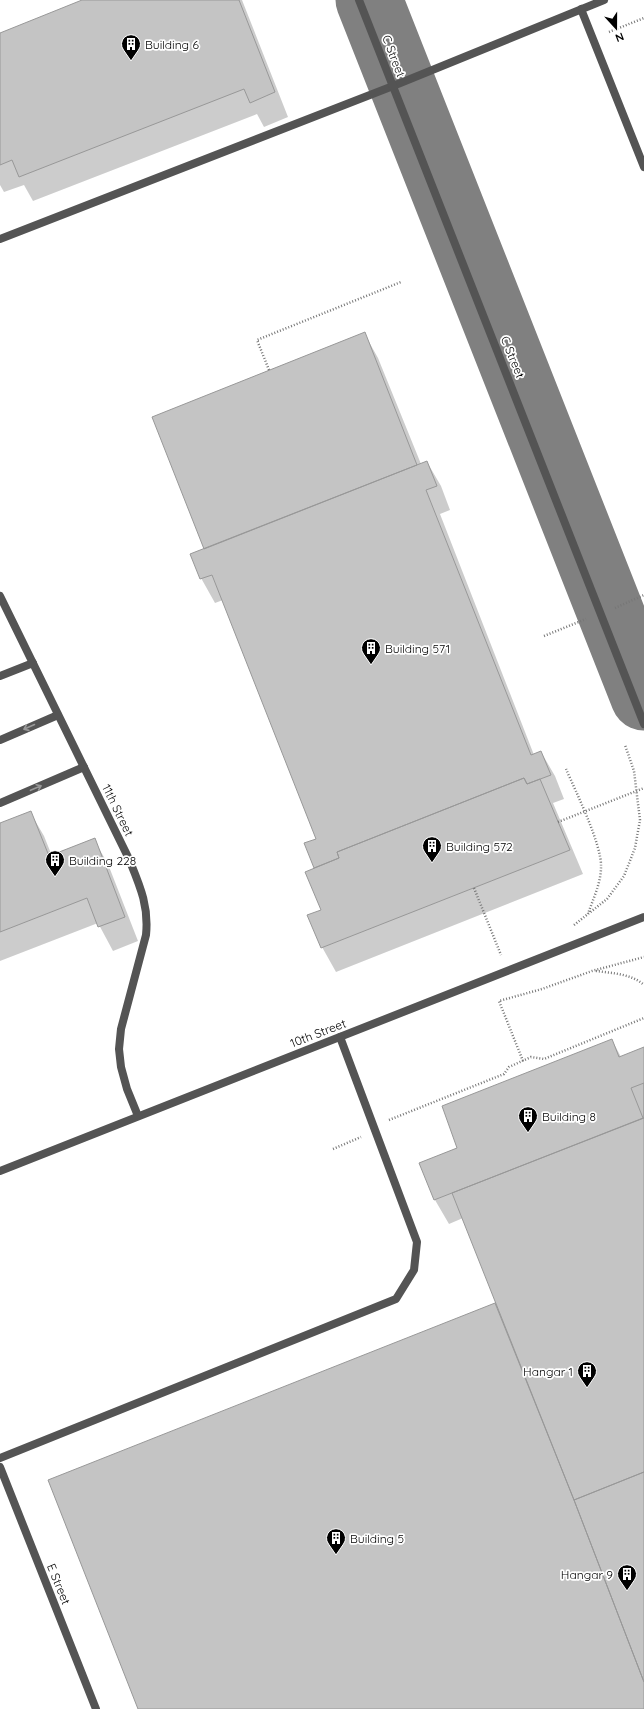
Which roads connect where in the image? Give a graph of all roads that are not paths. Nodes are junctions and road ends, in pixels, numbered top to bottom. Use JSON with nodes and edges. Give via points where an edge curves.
{"nodes":[{"id":1,"x":359,"y":0,"type":"edge"},
{"id":2,"x":604,"y":0,"type":"edge"},
{"id":3,"x":581,"y":9,"type":"junction"},
{"id":4,"x":393,"y":86,"type":"junction"},
{"id":5,"x":644,"y":167,"type":"edge"},
{"id":6,"x":0,"y":239,"type":"edge"},
{"id":7,"x":0,"y":596,"type":"edge"},
{"id":8,"x":33,"y":663,"type":"junction"},
{"id":9,"x":0,"y":676,"type":"edge"},
{"id":10,"x":58,"y":714,"type":"junction"},
{"id":11,"x":644,"y":724,"type":"edge"},
{"id":12,"x":0,"y":740,"type":"edge"},
{"id":13,"x":84,"y":767,"type":"junction"},
{"id":14,"x":0,"y":803,"type":"edge"},
{"id":15,"x":644,"y":917,"type":"edge"},
{"id":16,"x":340,"y":1037,"type":"junction"},
{"id":17,"x":138,"y":1116,"type":"junction"},
{"id":18,"x":0,"y":1171,"type":"edge"},
{"id":19,"x":0,"y":1458,"type":"edge"},
{"id":20,"x":0,"y":1467,"type":"edge"},
{"id":21,"x":96,"y":1709,"type":"edge"}],
"edges":[{"from":1,"to":4,"type":"street","name":"C Street"},
{"from":2,"to":3,"type":"street"},
{"from":3,"to":4,"type":"street"},
{"from":3,"to":5,"type":"street"},
{"from":4,"to":6,"type":"street"},
{"from":4,"to":11,"type":"street","name":"C Street"},
{"from":7,"to":8,"type":"street","name":"11th Street"},
{"from":8,"to":9,"type":"street"},
{"from":8,"to":10,"type":"street","name":"11th Street"},
{"from":10,"to":12,"type":"street","one_way":true},
{"from":10,"to":13,"type":"street","name":"11th Street"},
{"from":14,"to":13,"type":"street","one_way":true},
{"from":13,"to":17,"type":"street","name":"11th Street","via":[[129,859],[139,883],[148,920],[121,1028],[119,1049],[123,1074]]},
{"from":15,"to":16,"type":"street","name":"10th Street"},
{"from":16,"to":17,"type":"street","name":"10th Street"},
{"from":16,"to":19,"type":"street","via":[[417,1242],[414,1270],[396,1299]]},
{"from":17,"to":18,"type":"street","name":"10th Street"},
{"from":20,"to":21,"type":"street","name":"E Street"}]}
